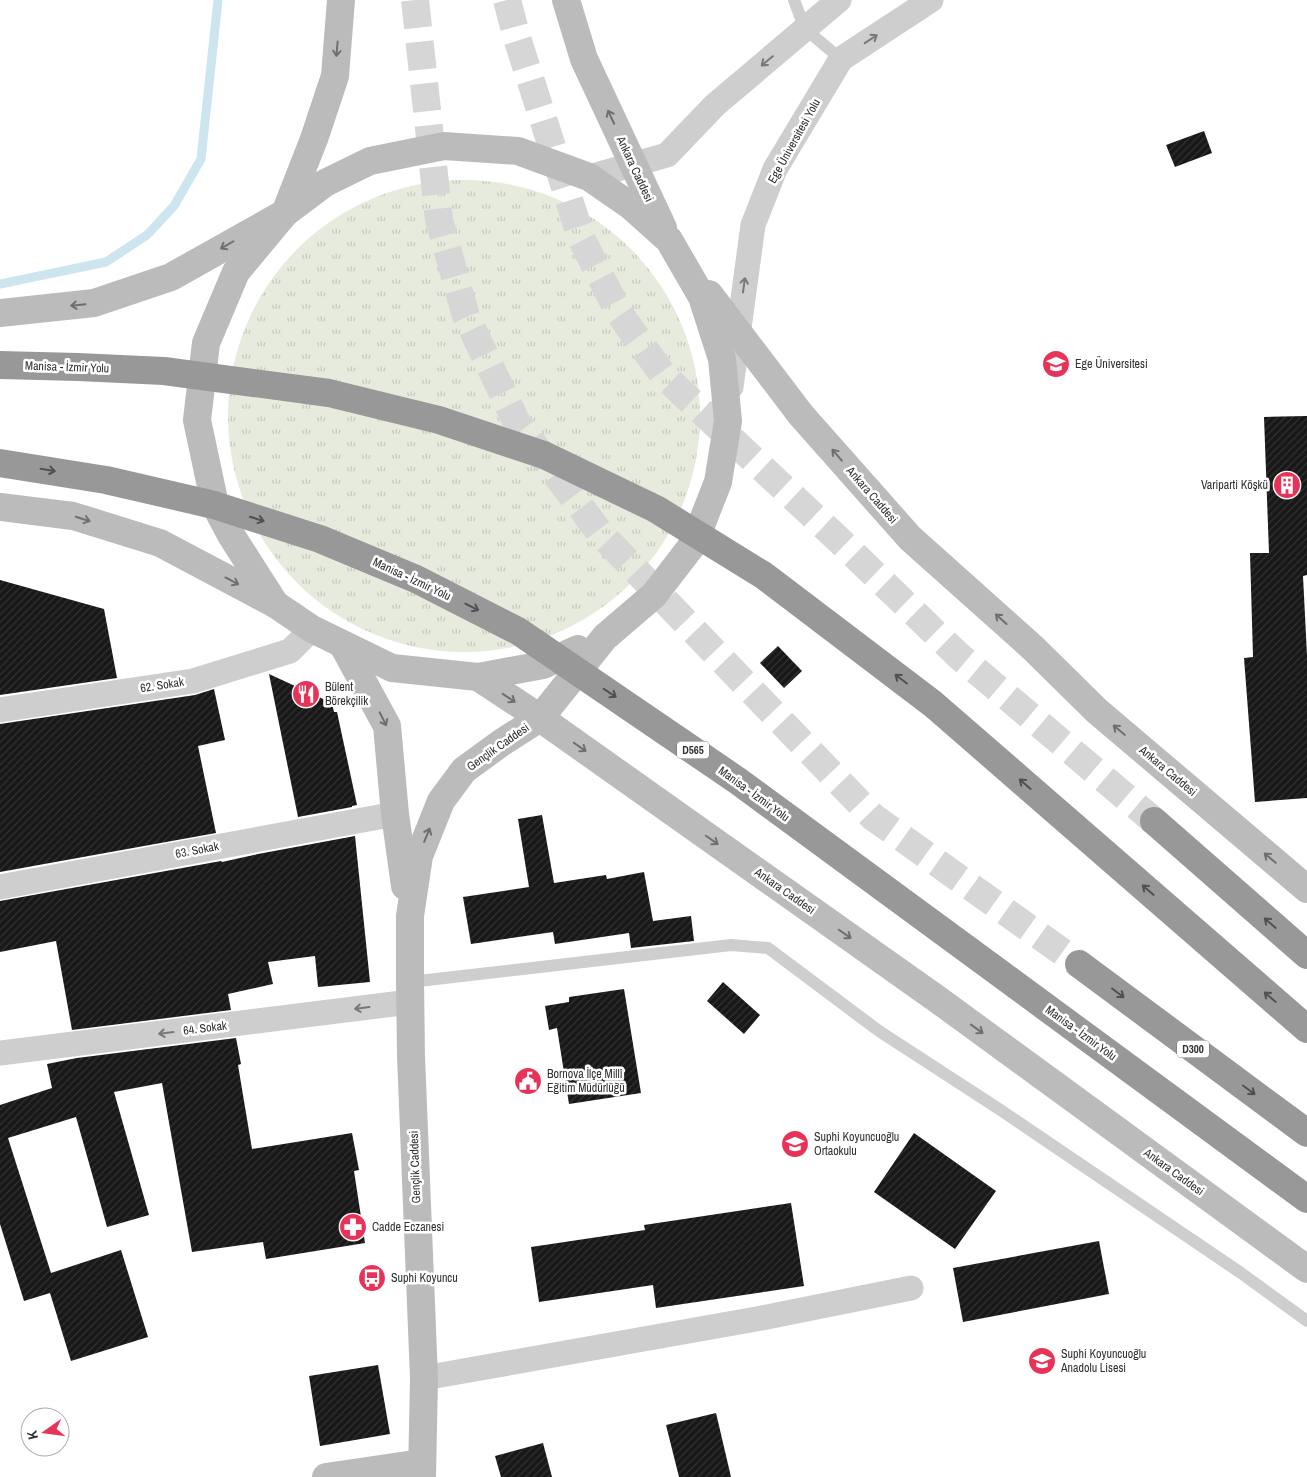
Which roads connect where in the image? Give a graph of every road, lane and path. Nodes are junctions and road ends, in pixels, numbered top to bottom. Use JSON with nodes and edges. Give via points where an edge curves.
{"nodes":[{"id":1,"x":341,"y":0,"type":"edge"},
{"id":2,"x":566,"y":0,"type":"edge"},
{"id":3,"x":794,"y":0,"type":"edge"},
{"id":4,"x":839,"y":0,"type":"edge"},
{"id":5,"x":931,"y":0,"type":"edge"},
{"id":6,"x":805,"y":29,"type":"junction"},
{"id":7,"x":842,"y":59,"type":"junction"},
{"id":8,"x":633,"y":165,"type":"junction"},
{"id":9,"x":589,"y":178,"type":"junction"},
{"id":10,"x":285,"y":213,"type":"junction"},
{"id":11,"x":669,"y":240,"type":"junction"},
{"id":12,"x":0,"y":313,"type":"edge"},
{"id":13,"x":738,"y":333,"type":"junction"},
{"id":14,"x":0,"y":365,"type":"edge"},
{"id":15,"x":728,"y":421,"type":"junction"},
{"id":16,"x":0,"y":463,"type":"edge"},
{"id":17,"x":0,"y":507,"type":"edge"},
{"id":18,"x":275,"y":604,"type":"junction"},
{"id":19,"x":312,"y":629,"type":"junction"},
{"id":20,"x":604,"y":636,"type":"junction"},
{"id":21,"x":343,"y":645,"type":"junction"},
{"id":22,"x":478,"y":677,"type":"junction"},
{"id":23,"x":0,"y":710,"type":"edge"},
{"id":24,"x":540,"y":718,"type":"junction"},
{"id":25,"x":395,"y":814,"type":"junction"},
{"id":26,"x":1154,"y":821,"type":"tunnel mouth"},
{"id":27,"x":0,"y":887,"type":"edge"},
{"id":28,"x":1307,"y":889,"type":"edge"},
{"id":29,"x":410,"y":916,"type":"junction"},
{"id":30,"x":1307,"y":955,"type":"edge"},
{"id":31,"x":1079,"y":964,"type":"tunnel mouth"},
{"id":32,"x":410,"y":992,"type":"junction"},
{"id":33,"x":1307,"y":1029,"type":"edge"},
{"id":34,"x":0,"y":1053,"type":"edge"},
{"id":35,"x":1307,"y":1133,"type":"edge"},
{"id":36,"x":1307,"y":1198,"type":"edge"},
{"id":37,"x":1307,"y":1269,"type":"edge"},
{"id":38,"x":911,"y":1288,"type":"dead end"},
{"id":39,"x":1307,"y":1321,"type":"edge"},
{"id":40,"x":424,"y":1378,"type":"junction"},
{"id":41,"x":421,"y":1470,"type":"edge"},
{"id":42,"x":326,"y":1477,"type":"edge"}],
"edges":[{"from":1,"to":10,"type":"main road","one_way":true,"via":[[335,76]]},
{"from":8,"to":2,"type":"main road","name":"Ankara Caddesi","one_way":true,"via":[[584,59]]},
{"from":3,"to":6,"type":"lane"},
{"from":4,"to":6,"type":"street"},
{"from":7,"to":5,"type":"street","name":"Ege Üniversitesi Yolu","one_way":true},
{"from":6,"to":7,"type":"lane"},
{"from":6,"to":8,"type":"street","one_way":true,"via":[[715,105],[667,155]]},
{"from":13,"to":7,"type":"street","name":"Ege Üniversitesi Yolu","one_way":true,"via":[[753,225],[775,169]]},
{"from":8,"to":9,"type":"street"},
{"from":8,"to":11,"type":"main road","name":"Ankara Caddesi"},
{"from":9,"to":10,"type":"main road","via":[[518,151],[444,146],[370,161],[325,183]]},
{"from":9,"to":11,"type":"main road","via":[[631,206]]},
{"from":10,"to":12,"type":"main road","one_way":true,"via":[[172,277],[94,303]]},
{"from":10,"to":18,"type":"main road","via":[[236,272],[206,343],[197,420],[215,505]]},
{"from":11,"to":13,"type":"main road","name":"Ankara Caddesi"},
{"from":11,"to":15,"type":"main road","via":[[702,297],[722,359]]},
{"from":13,"to":15,"type":"street","name":"Ege Üniversitesi Yolu"},
{"from":28,"to":13,"type":"main road","name":"Ankara Caddesi","one_way":true,"via":[[1097,711],[1033,648],[910,538],[802,415]]},
{"from":33,"to":14,"type":"highway","name":"Manisa - İzmir Yolu","one_way":true,"bridge":true,"via":[[933,704],[764,575],[656,509],[544,455],[438,420],[328,393],[164,371]]},
{"from":15,"to":20,"type":"main road","via":[[718,482],[694,543],[654,595]]},
{"from":16,"to":36,"type":"highway","name":"Manisa - İzmir Yolu","number":"D565","one_way":true,"bridge":true,"via":[[124,484],[214,505],[320,539],[416,579],[518,631],[746,787]]},
{"from":17,"to":18,"type":"main road","one_way":true,"via":[[73,516],[160,544]]},
{"from":18,"to":19,"type":"main road"},
{"from":19,"to":21,"type":"main road"},
{"from":19,"to":23,"type":"street","name":"62. Sokak","via":[[290,651],[192,681]]},
{"from":20,"to":22,"type":"main road","via":[[543,665]]},
{"from":20,"to":24,"type":"main road","name":"Gençlik Caddesi"},
{"from":21,"to":22,"type":"main road","via":[[392,668]]},
{"from":21,"to":25,"type":"main road","name":"Gençlik Caddesi","one_way":true,"via":[[387,726]]},
{"from":22,"to":24,"type":"main road","name":"Ankara Caddesi","one_way":true},
{"from":29,"to":24,"type":"main road","name":"Gençlik Caddesi","one_way":true,"via":[[418,856],[441,801],[464,770]]},
{"from":24,"to":37,"type":"main road","name":"Ankara Caddesi","one_way":true,"via":[[937,999]]},
{"from":25,"to":27,"type":"street","name":"63. Sokak"},
{"from":25,"to":29,"type":"main road","name":"Gençlik Caddesi"},
{"from":30,"to":26,"type":"highway","one_way":true},
{"from":29,"to":32,"type":"main road","name":"Gençlik Caddesi"},
{"from":31,"to":35,"type":"highway","number":"D300","one_way":true},
{"from":32,"to":34,"type":"street","name":"64. Sokak","one_way":true},
{"from":32,"to":39,"type":"lane","via":[[731,945],[768,948],[879,1031],[1007,1114]]},
{"from":32,"to":40,"type":"main road","name":"Gençlik Caddesi"},
{"from":38,"to":40,"type":"street"},
{"from":40,"to":41,"type":"main road","name":"Gençlik Caddesi"},
{"from":41,"to":42,"type":"main road"}]}
